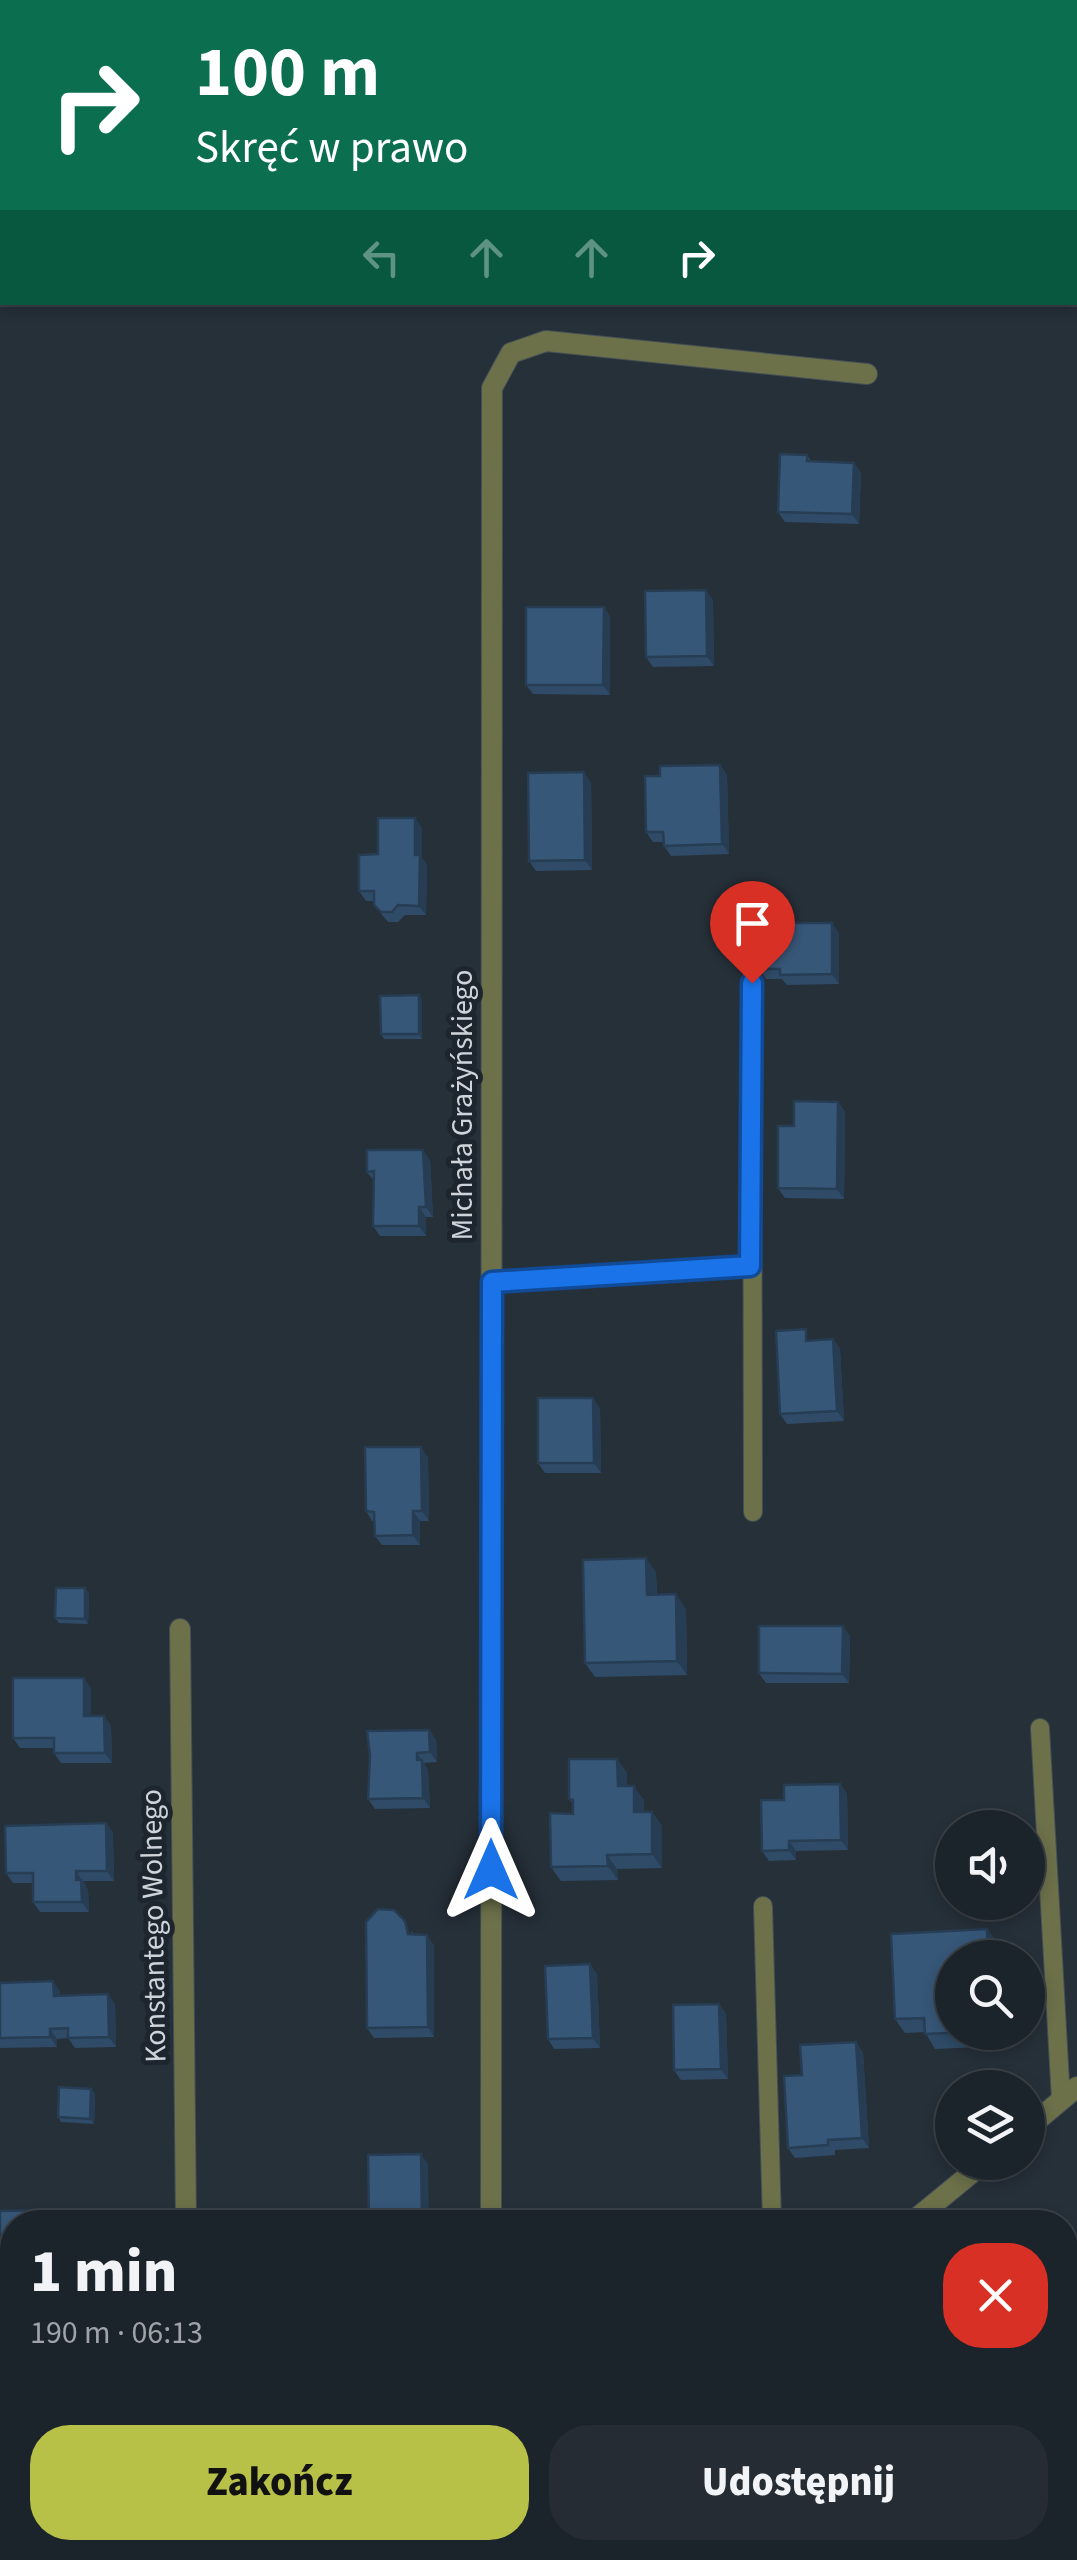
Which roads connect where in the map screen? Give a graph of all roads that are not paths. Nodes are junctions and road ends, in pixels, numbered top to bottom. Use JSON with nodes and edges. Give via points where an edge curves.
{"nodes":[{"id":1,"x":867,"y":374,"type":"dead end"},
{"id":2,"x":752,"y":983,"type":"dead end"},
{"id":3,"x":750,"y":1266,"type":"junction"},
{"id":4,"x":492,"y":1282,"type":"junction"},
{"id":5,"x":753,"y":1512,"type":"dead end"},
{"id":6,"x":180,"y":1629,"type":"dead end"},
{"id":7,"x":1040,"y":1728,"type":"dead end"},
{"id":8,"x":763,"y":1906,"type":"dead end"},
{"id":9,"x":1069,"y":2093,"type":"edge"},
{"id":10,"x":1045,"y":2113,"type":"edge"},
{"id":11,"x":963,"y":2180,"type":"edge"},
{"id":12,"x":186,"y":2210,"type":"edge"},
{"id":13,"x":491,"y":2210,"type":"edge"},
{"id":14,"x":772,"y":2210,"type":"edge"},
{"id":15,"x":927,"y":2210,"type":"edge"}],
"edges":[{"from":1,"to":4,"type":"street","name":"Michała Grażyńskiego","via":[[546,341],[511,353],[492,388]]},
{"from":2,"to":3,"type":"lane"},
{"from":3,"to":4,"type":"lane"},
{"from":3,"to":5,"type":"lane"},
{"from":4,"to":13,"type":"street","name":"Michała Grażyńskiego"},
{"from":6,"to":12,"type":"street","name":"Konstantego Wolnego"},
{"from":7,"to":9,"type":"lane"},
{"from":8,"to":14,"type":"lane"},
{"from":9,"to":10,"type":"street"},
{"from":11,"to":15,"type":"street"}]}
